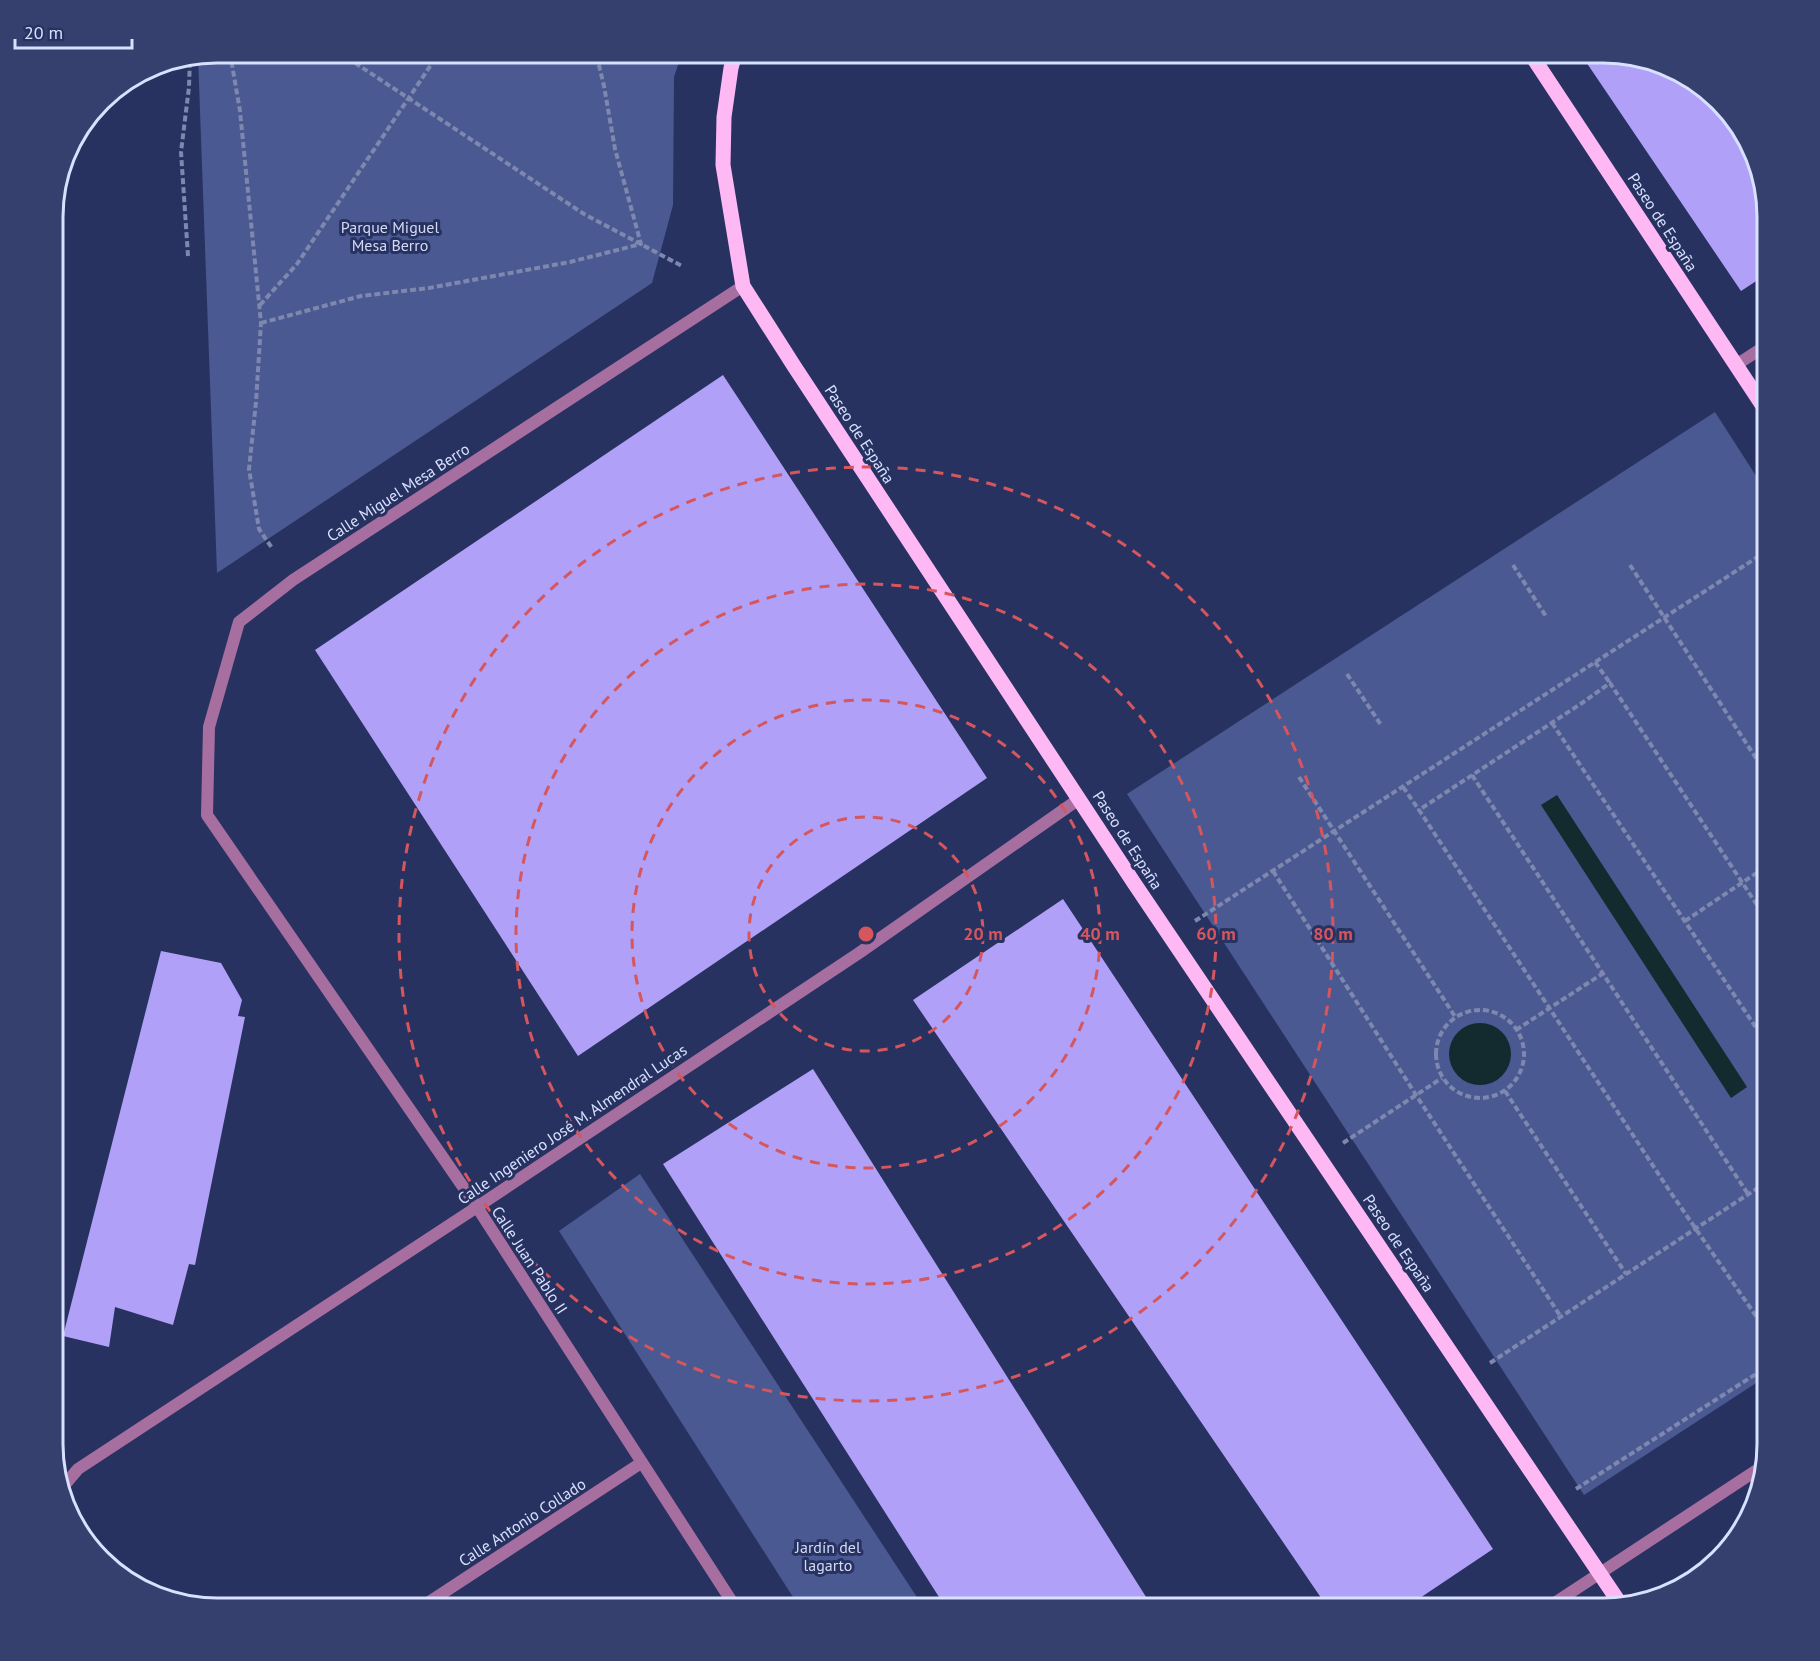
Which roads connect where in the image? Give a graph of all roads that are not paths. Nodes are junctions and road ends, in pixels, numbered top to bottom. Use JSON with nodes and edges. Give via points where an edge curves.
{"nodes":[{"id":1,"x":732,"y":63,"type":"edge"},
{"id":2,"x":1537,"y":63,"type":"edge"},
{"id":3,"x":743,"y":286,"type":"junction"},
{"id":4,"x":1757,"y":351,"type":"edge"},
{"id":5,"x":1736,"y":365,"type":"junction"},
{"id":6,"x":1757,"y":397,"type":"edge"},
{"id":7,"x":1079,"y":799,"type":"junction"},
{"id":8,"x":207,"y":815,"type":"joint"},
{"id":9,"x":477,"y":1208,"type":"junction"},
{"id":10,"x":641,"y":1463,"type":"junction"},
{"id":11,"x":1755,"y":1472,"type":"edge"},
{"id":12,"x":67,"y":1481,"type":"edge"},
{"id":13,"x":1601,"y":1574,"type":"junction"},
{"id":14,"x":1616,"y":1597,"type":"edge"},
{"id":15,"x":435,"y":1598,"type":"edge"},
{"id":16,"x":729,"y":1598,"type":"edge"},
{"id":17,"x":1563,"y":1598,"type":"edge"}],
"edges":[{"from":1,"to":3,"type":"main road","name":"Paseo de España","via":[[724,117],[723,165]]},
{"from":2,"to":5,"type":"main road","name":"Paseo de España"},
{"from":3,"to":7,"type":"main road","name":"Paseo de España"},
{"from":3,"to":8,"type":"street","name":"Calle Miguel Mesa Berro","via":[[293,580],[239,622],[209,727]]},
{"from":4,"to":5,"type":"street"},
{"from":5,"to":6,"type":"main road","name":"Paseo de España"},
{"from":7,"to":9,"type":"street","name":"Calle Ingeniero José M. Almendral Lucas","via":[[860,953]]},
{"from":7,"to":13,"type":"main road","name":"Paseo de España"},
{"from":8,"to":9,"type":"street","name":"Calle Juan Pablo II"},
{"from":9,"to":10,"type":"street","name":"Calle Juan Pablo II"},
{"from":9,"to":12,"type":"street","name":"Calle Ingeniero José M. Almendral Lucas","via":[[78,1469]]},
{"from":10,"to":15,"type":"street","name":"Calle Antonio Collado"},
{"from":10,"to":16,"type":"street","name":"Calle Juan Pablo II"},
{"from":11,"to":13,"type":"street"},
{"from":13,"to":14,"type":"main road","name":"Paseo de España"},
{"from":13,"to":17,"type":"street"}]}
